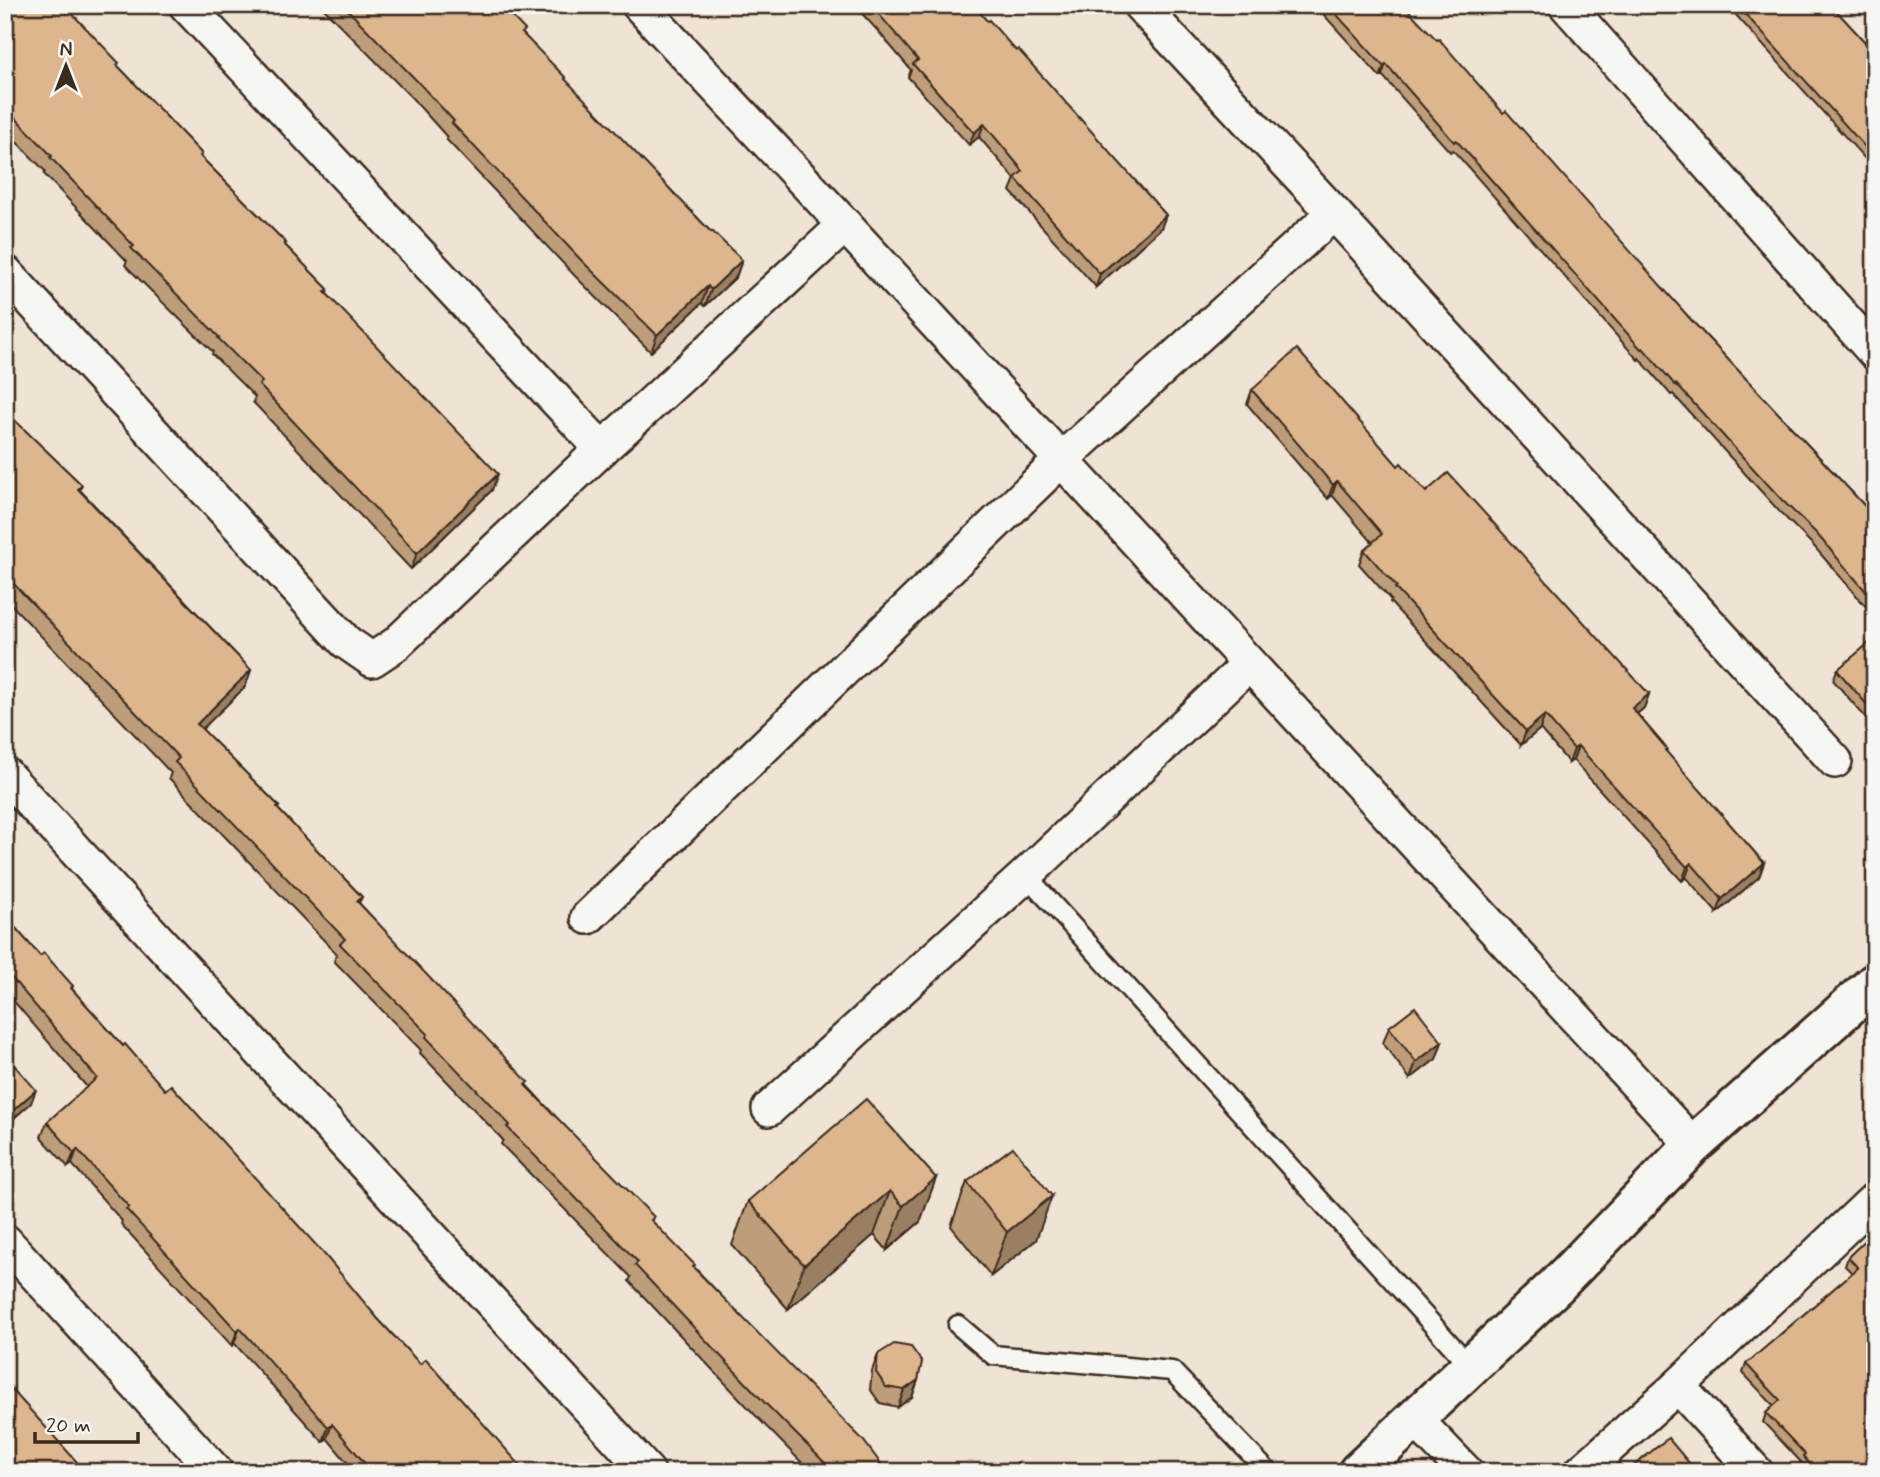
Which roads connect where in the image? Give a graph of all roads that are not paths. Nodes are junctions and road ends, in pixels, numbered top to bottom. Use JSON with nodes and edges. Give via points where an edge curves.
{"nodes":[{"id":1,"x":186,"y":5,"type":"edge"},
{"id":2,"x":639,"y":5,"type":"edge"},
{"id":3,"x":1140,"y":5,"type":"edge"},
{"id":4,"x":1566,"y":5,"type":"edge"},
{"id":5,"x":1334,"y":213,"type":"junction"},
{"id":6,"x":845,"y":225,"type":"junction"},
{"id":7,"x":5,"y":272,"type":"edge"},
{"id":8,"x":1875,"y":353,"type":"edge"},
{"id":9,"x":602,"y":449,"type":"junction"},
{"id":10,"x":1061,"y":460,"type":"junction"},
{"id":11,"x":1249,"y":664,"type":"junction"},
{"id":12,"x":1835,"y":761,"type":"dead end"},
{"id":13,"x":5,"y":774,"type":"edge"},
{"id":14,"x":1026,"y":875,"type":"junction"},
{"id":15,"x":588,"y":917,"type":"dead end"},
{"id":16,"x":1875,"y":983,"type":"edge"},
{"id":17,"x":768,"y":1109,"type":"dead end"},
{"id":18,"x":1693,"y":1145,"type":"junction"},
{"id":19,"x":1875,"y":1199,"type":"edge"},
{"id":20,"x":5,"y":1241,"type":"edge"},
{"id":21,"x":958,"y":1325,"type":"dead end"},
{"id":22,"x":1470,"y":1366,"type":"junction"},
{"id":23,"x":1678,"y":1386,"type":"junction"},
{"id":24,"x":1414,"y":1418,"type":"junction"},
{"id":25,"x":216,"y":1472,"type":"edge"},
{"id":26,"x":648,"y":1472,"type":"edge"},
{"id":27,"x":1268,"y":1472,"type":"edge"},
{"id":28,"x":1358,"y":1472,"type":"edge"},
{"id":29,"x":1466,"y":1472,"type":"edge"},
{"id":30,"x":1581,"y":1472,"type":"edge"},
{"id":31,"x":1756,"y":1472,"type":"edge"}],
"edges":[{"from":1,"to":9,"type":"street"},
{"from":2,"to":6,"type":"street"},
{"from":3,"to":5,"type":"street"},
{"from":4,"to":8,"type":"street"},
{"from":5,"to":10,"type":"street"},
{"from":5,"to":12,"type":"street"},
{"from":6,"to":9,"type":"street"},
{"from":6,"to":10,"type":"street"},
{"from":7,"to":9,"type":"street","via":[[346,642],[372,660],[396,644]]},
{"from":10,"to":11,"type":"street"},
{"from":10,"to":15,"type":"street"},
{"from":11,"to":14,"type":"street"},
{"from":11,"to":18,"type":"street"},
{"from":13,"to":26,"type":"street"},
{"from":14,"to":17,"type":"street"},
{"from":14,"to":22,"type":"lane"},
{"from":16,"to":18,"type":"street"},
{"from":18,"to":22,"type":"street","via":[[1556,1286]]},
{"from":19,"to":23,"type":"street"},
{"from":20,"to":25,"type":"street"},
{"from":21,"to":27,"type":"lane","via":[[993,1355],[1172,1371]]},
{"from":22,"to":24,"type":"street"},
{"from":23,"to":30,"type":"street"},
{"from":23,"to":31,"type":"street"},
{"from":24,"to":28,"type":"street"},
{"from":24,"to":29,"type":"street"}]}
